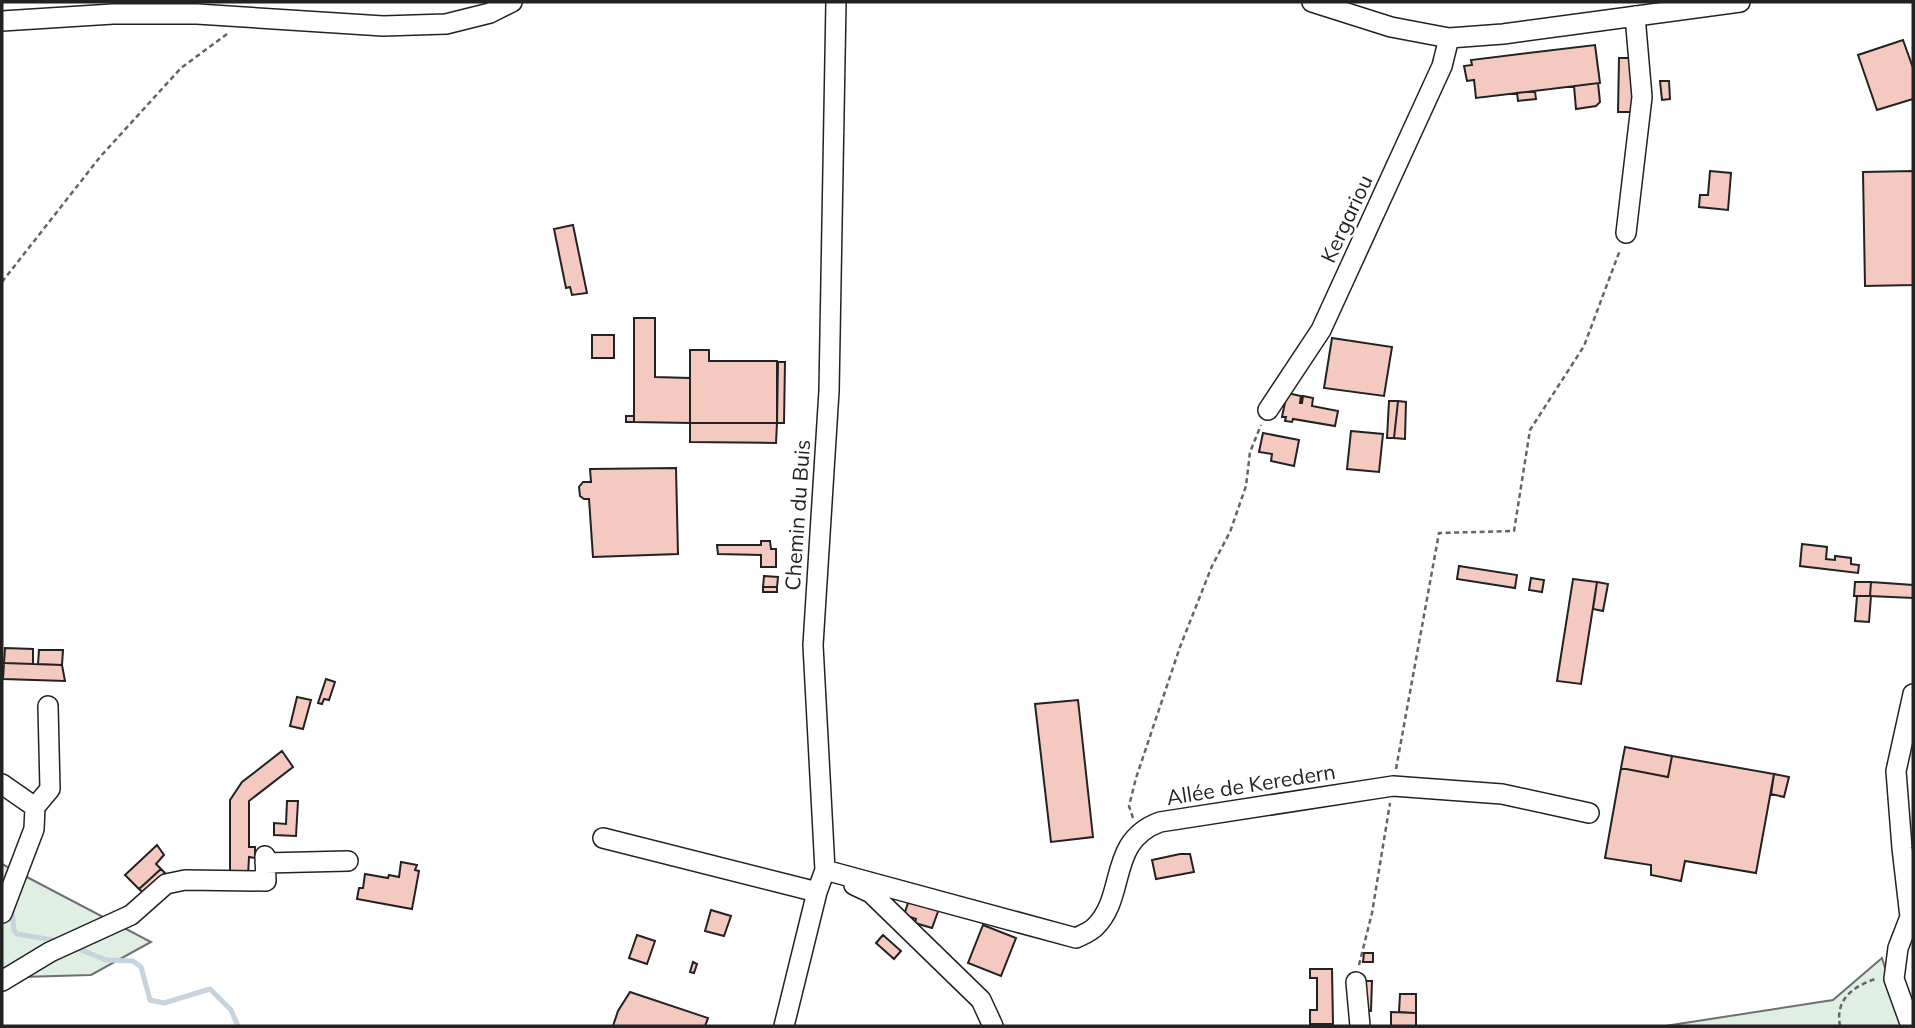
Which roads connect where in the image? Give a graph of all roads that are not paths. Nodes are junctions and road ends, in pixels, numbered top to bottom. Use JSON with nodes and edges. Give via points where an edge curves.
{"nodes":[{"id":1,"x":512,"y":2,"type":"edge"},
{"id":2,"x":836,"y":2,"type":"edge"},
{"id":3,"x":1312,"y":2,"type":"edge"},
{"id":4,"x":1740,"y":2,"type":"edge"},
{"id":5,"x":1635,"y":16,"type":"junction"},
{"id":6,"x":2,"y":21,"type":"edge"},
{"id":7,"x":1450,"y":38,"type":"junction"},
{"id":8,"x":1626,"y":233,"type":"road end"},
{"id":9,"x":1268,"y":410,"type":"road end"},
{"id":10,"x":1913,"y":694,"type":"edge"},
{"id":11,"x":48,"y":706,"type":"dead end"},
{"id":12,"x":2,"y":785,"type":"edge"},
{"id":13,"x":35,"y":807,"type":"junction"},
{"id":14,"x":1589,"y":813,"type":"dead end"},
{"id":15,"x":603,"y":838,"type":"dead end"},
{"id":16,"x":348,"y":861,"type":"dead end"},
{"id":17,"x":825,"y":870,"type":"junction"},
{"id":18,"x":817,"y":892,"type":"junction"},
{"id":19,"x":2,"y":913,"type":"edge"},
{"id":20,"x":2,"y":981,"type":"edge"},
{"id":21,"x":1356,"y":982,"type":"road end"},
{"id":22,"x":784,"y":1026,"type":"edge"},
{"id":23,"x":993,"y":1026,"type":"edge"},
{"id":24,"x":1360,"y":1026,"type":"edge"},
{"id":25,"x":1910,"y":1026,"type":"edge"}],
"edges":[{"from":1,"to":6,"type":"street","via":[[446,24],[383,26],[234,15],[113,14]]},
{"from":2,"to":17,"type":"street","name":"Chemin du Buis","via":[[829,391],[813,645]]},
{"from":3,"to":7,"type":"street","via":[[1391,27]]},
{"from":4,"to":5,"type":"street"},
{"from":5,"to":7,"type":"street"},
{"from":5,"to":8,"type":"street","via":[[1642,97]]},
{"from":7,"to":9,"type":"street","name":"Kergariou","via":[[1442,66],[1321,330]]},
{"from":10,"to":25,"type":"street","via":[[1896,771],[1910,917],[1894,972]]},
{"from":11,"to":13,"type":"street","via":[[50,789]]},
{"from":12,"to":13,"type":"street"},
{"from":13,"to":19,"type":"street","via":[[33,829]]},
{"from":14,"to":17,"type":"street","name":"Allée de Keredern","via":[[1502,794],[1393,786],[1160,822],[1138,834],[1122,860],[1107,912],[1094,929],[1076,937]]},
{"from":15,"to":18,"type":"street"},
{"from":16,"to":20,"type":"street","via":[[265,859],[266,881],[166,884],[131,915]]},
{"from":17,"to":18,"type":"street","name":"Chemin du Buis"},
{"from":17,"to":23,"type":"street","via":[[871,893],[981,1000]]},
{"from":18,"to":22,"type":"street","name":"Chemin du Buis"},
{"from":21,"to":24,"type":"street"}]}
